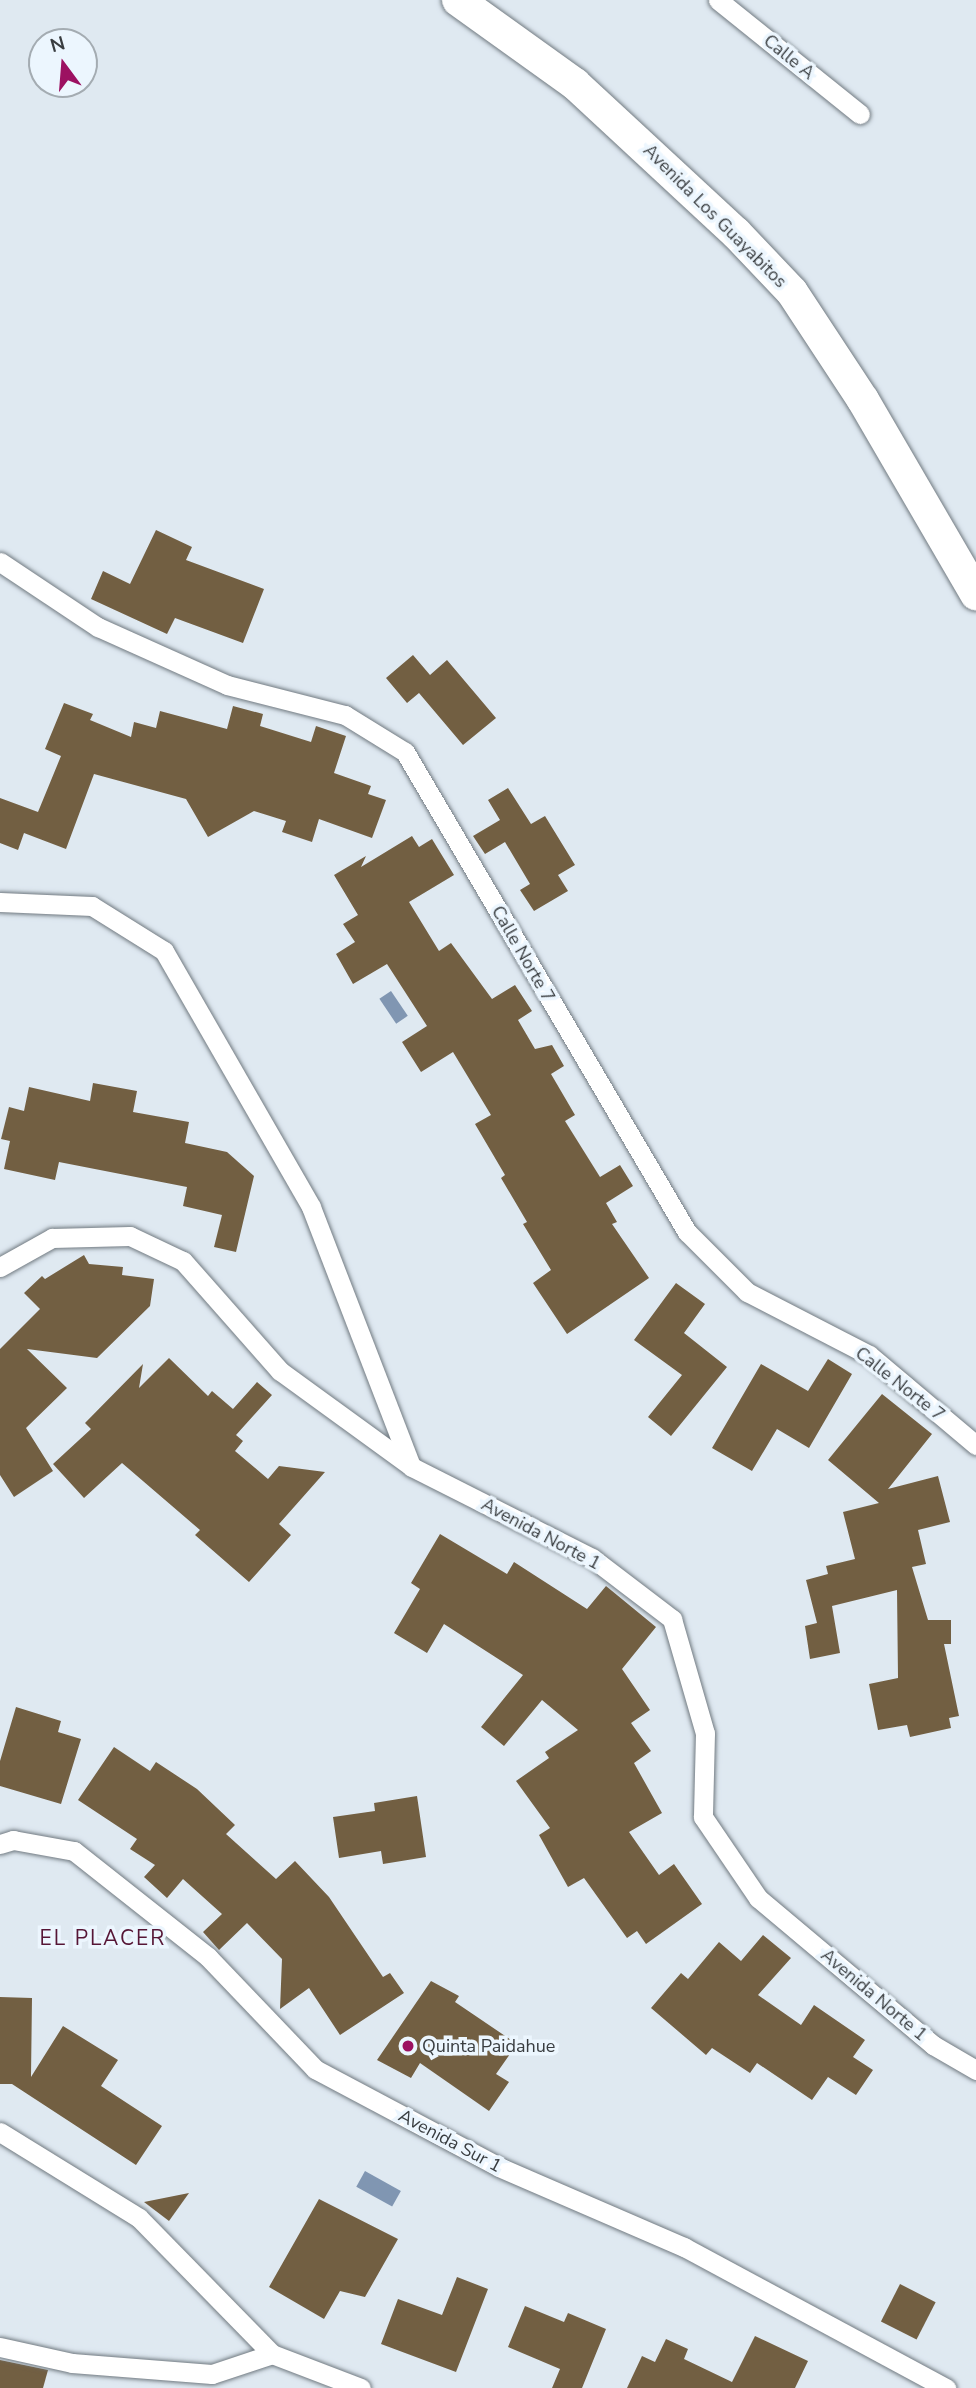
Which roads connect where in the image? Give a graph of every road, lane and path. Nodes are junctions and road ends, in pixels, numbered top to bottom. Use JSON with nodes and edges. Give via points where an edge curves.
{"nodes":[{"id":1,"x":458,"y":0,"type":"edge"},
{"id":2,"x":718,"y":0,"type":"edge"},
{"id":3,"x":860,"y":114,"type":"dead end"},
{"id":4,"x":0,"y":562,"type":"edge"},
{"id":5,"x":976,"y":594,"type":"edge"},
{"id":6,"x":0,"y":902,"type":"edge"},
{"id":7,"x":0,"y":1267,"type":"edge"},
{"id":8,"x":976,"y":1445,"type":"edge"},
{"id":9,"x":412,"y":1467,"type":"junction"},
{"id":10,"x":0,"y":1844,"type":"edge"},
{"id":11,"x":976,"y":2070,"type":"edge"},
{"id":12,"x":0,"y":2132,"type":"edge"},
{"id":13,"x":0,"y":2347,"type":"edge"},
{"id":14,"x":272,"y":2354,"type":"junction"},
{"id":15,"x":361,"y":2388,"type":"edge"},
{"id":16,"x":946,"y":2388,"type":"edge"}],
"edges":[{"from":1,"to":5,"type":"main road","name":"Avenida Los Guayabitos","via":[[575,85],[736,233],[792,292],[863,400]]},
{"from":2,"to":3,"type":"street","name":"Calle A"},
{"from":4,"to":8,"type":"street","name":"Calle Norte 7","via":[[98,627],[227,685],[345,715],[405,752],[687,1232],[747,1292],[869,1355]]},
{"from":6,"to":9,"type":"street","via":[[92,906],[164,951],[311,1207]]},
{"from":7,"to":9,"type":"street","name":"Avenida Norte 1","via":[[51,1238],[130,1236],[183,1261],[280,1371]]},
{"from":9,"to":11,"type":"street","name":"Avenida Norte 1","via":[[592,1558],[672,1619],[705,1733],[703,1816],[758,1898],[933,2045]]},
{"from":10,"to":16,"type":"street","name":"Avenida Sur 1","via":[[13,1840],[74,1851],[208,1957],[315,2068],[499,2167],[684,2247]]},
{"from":12,"to":14,"type":"street","via":[[139,2218]]},
{"from":13,"to":14,"type":"street","via":[[72,2363],[212,2374]]},
{"from":14,"to":15,"type":"street"}]}
